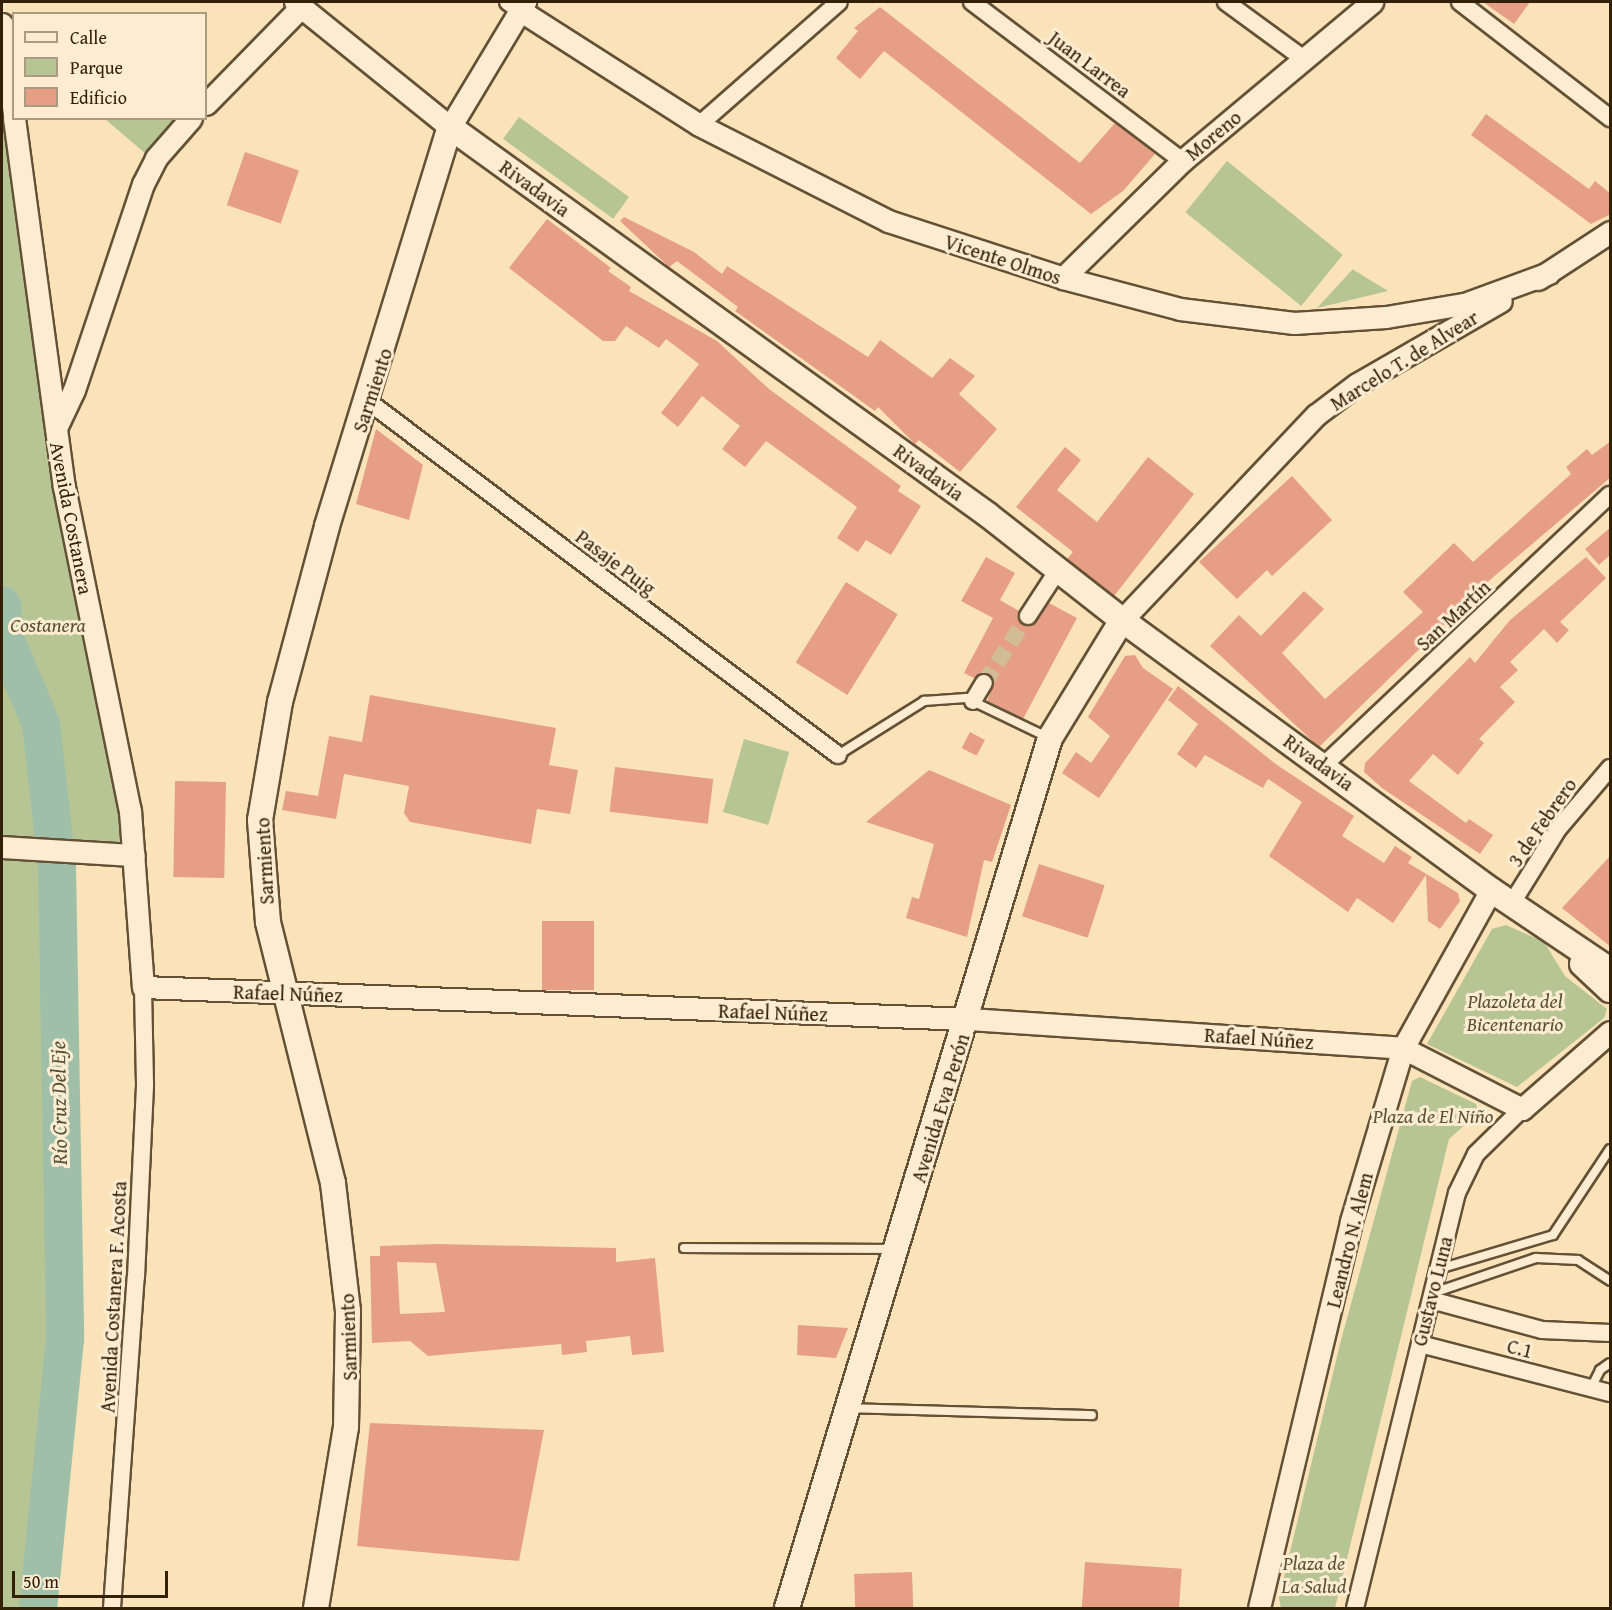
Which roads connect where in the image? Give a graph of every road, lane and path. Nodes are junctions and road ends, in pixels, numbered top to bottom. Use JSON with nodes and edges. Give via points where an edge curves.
{"nodes":[{"id":1,"x":839,"y":2,"type":"edge"},
{"id":2,"x":972,"y":2,"type":"edge"},
{"id":3,"x":1226,"y":2,"type":"edge"},
{"id":4,"x":1372,"y":2,"type":"edge"},
{"id":5,"x":1460,"y":2,"type":"edge"},
{"id":6,"x":299,"y":4,"type":"edge"},
{"id":7,"x":518,"y":5,"type":"edge"},
{"id":8,"x":2,"y":24,"type":"edge"},
{"id":9,"x":1304,"y":59,"type":"junction"},
{"id":10,"x":12,"y":99,"type":"edge"},
{"id":11,"x":207,"y":103,"type":"edge"},
{"id":12,"x":1611,"y":118,"type":"edge"},
{"id":13,"x":14,"y":120,"type":"edge"},
{"id":14,"x":189,"y":120,"type":"edge"},
{"id":15,"x":699,"y":125,"type":"junction"},
{"id":16,"x":450,"y":127,"type":"junction"},
{"id":17,"x":1182,"y":161,"type":"junction"},
{"id":18,"x":1611,"y":232,"type":"edge"},
{"id":19,"x":1549,"y":273,"type":"junction"},
{"id":20,"x":1063,"y":278,"type":"junction"},
{"id":21,"x":369,"y":402,"type":"junction"},
{"id":22,"x":56,"y":428,"type":"junction"},
{"id":23,"x":1611,"y":495,"type":"edge"},
{"id":24,"x":1058,"y":570,"type":"junction"},
{"id":25,"x":1028,"y":615,"type":"tunnel mouth"},
{"id":26,"x":1122,"y":620,"type":"junction"},
{"id":27,"x":984,"y":683,"type":"tunnel mouth"},
{"id":28,"x":973,"y":701,"type":"junction"},
{"id":29,"x":1050,"y":738,"type":"junction"},
{"id":30,"x":838,"y":755,"type":"joint"},
{"id":31,"x":1324,"y":765,"type":"junction"},
{"id":32,"x":1611,"y":768,"type":"edge"},
{"id":33,"x":2,"y":847,"type":"edge"},
{"id":34,"x":134,"y":855,"type":"junction"},
{"id":35,"x":1491,"y":890,"type":"junction"},
{"id":36,"x":1512,"y":903,"type":"junction"},
{"id":37,"x":1565,"y":940,"type":"junction"},
{"id":38,"x":1611,"y":970,"type":"edge"},
{"id":39,"x":143,"y":987,"type":"junction"},
{"id":40,"x":1611,"y":990,"type":"edge"},
{"id":41,"x":283,"y":994,"type":"junction"},
{"id":42,"x":968,"y":1019,"type":"junction"},
{"id":43,"x":1611,"y":1032,"type":"edge"},
{"id":44,"x":1403,"y":1048,"type":"junction"},
{"id":45,"x":1522,"y":1109,"type":"junction"},
{"id":46,"x":1611,"y":1149,"type":"edge"},
{"id":47,"x":684,"y":1248,"type":"dead end"},
{"id":48,"x":897,"y":1249,"type":"junction"},
{"id":49,"x":1438,"y":1269,"type":"junction"},
{"id":50,"x":1611,"y":1281,"type":"edge"},
{"id":51,"x":1432,"y":1297,"type":"junction"},
{"id":52,"x":1611,"y":1333,"type":"edge"},
{"id":53,"x":1420,"y":1344,"type":"junction"},
{"id":54,"x":1611,"y":1363,"type":"edge"},
{"id":55,"x":1591,"y":1388,"type":"junction"},
{"id":56,"x":1611,"y":1393,"type":"edge"},
{"id":57,"x":849,"y":1408,"type":"junction"},
{"id":58,"x":1092,"y":1414,"type":"dead end"},
{"id":59,"x":112,"y":1608,"type":"edge"},
{"id":60,"x":316,"y":1608,"type":"edge"},
{"id":61,"x":787,"y":1608,"type":"edge"},
{"id":62,"x":1259,"y":1608,"type":"edge"},
{"id":63,"x":1355,"y":1608,"type":"edge"}],
"edges":[{"from":1,"to":15,"type":"street"},
{"from":2,"to":17,"type":"street","name":"Juan Larrea"},
{"from":3,"to":9,"type":"street"},
{"from":4,"to":9,"type":"street","name":"Moreno"},
{"from":5,"to":12,"type":"street"},
{"from":6,"to":11,"type":"street"},
{"from":6,"to":16,"type":"street","name":"Rivadavia"},
{"from":7,"to":15,"type":"street","name":"Vicente Olmos"},
{"from":7,"to":16,"type":"street"},
{"from":8,"to":10,"type":"street"},
{"from":9,"to":17,"type":"street","name":"Moreno"},
{"from":13,"to":22,"type":"street","name":"Avenida Costanera"},
{"from":14,"to":22,"type":"street","via":[[156,158],[143,184],[74,390]]},
{"from":15,"to":20,"type":"street","name":"Vicente Olmos","via":[[888,221]]},
{"from":16,"to":21,"type":"main road","name":"Sarmiento"},
{"from":16,"to":24,"type":"main road","name":"Rivadavia"},
{"from":17,"to":20,"type":"street","name":"Moreno"},
{"from":18,"to":19,"type":"street","name":"Marcelo T. de Alvear"},
{"from":19,"to":20,"type":"street","name":"Vicente Olmos","via":[[1464,304],[1294,322],[1180,309]]},
{"from":19,"to":26,"type":"street","name":"Marcelo T. de Alvear","via":[[1357,384],[1316,415]]},
{"from":21,"to":30,"type":"street","name":"Pasaje Puig"},
{"from":21,"to":41,"type":"main road","name":"Sarmiento","via":[[318,558],[264,786],[262,886]]},
{"from":22,"to":34,"type":"street","name":"Avenida Costanera","via":[[122,758]]},
{"from":23,"to":31,"type":"street","name":"San Martín"},
{"from":24,"to":25,"type":"street"},
{"from":24,"to":26,"type":"main road","name":"Rivadavia"},
{"from":26,"to":29,"type":"main road","name":"Avenida Eva Perón"},
{"from":26,"to":31,"type":"main road","name":"Rivadavia"},
{"from":27,"to":28,"type":"street"},
{"from":28,"to":29,"type":"lane"},
{"from":28,"to":30,"type":"lane","via":[[924,701]]},
{"from":29,"to":42,"type":"main road","name":"Avenida Eva Perón"},
{"from":31,"to":35,"type":"main road","name":"Rivadavia"},
{"from":32,"to":36,"type":"street","name":"3 de Febrero","via":[[1558,829]]},
{"from":33,"to":34,"type":"street"},
{"from":34,"to":39,"type":"street","name":"Avenida Costanera"},
{"from":35,"to":36,"type":"main road","name":"Rivadavia"},
{"from":35,"to":44,"type":"street","name":"Leandro N. Alem"},
{"from":36,"to":37,"type":"main road","name":"Rivadavia"},
{"from":37,"to":38,"type":"main road"},
{"from":37,"to":40,"type":"main road"},
{"from":39,"to":41,"type":"street","name":"Rafael Núñez"},
{"from":39,"to":59,"type":"street","name":"Avenida Costanera F. Acosta","via":[[145,1084],[136,1266]]},
{"from":41,"to":42,"type":"street","name":"Rafael Núñez"},
{"from":41,"to":60,"type":"main road","name":"Sarmiento","via":[[307,1069],[333,1183],[348,1311],[346,1427]]},
{"from":42,"to":44,"type":"street","name":"Rafael Núñez"},
{"from":42,"to":48,"type":"main road","name":"Avenida Eva Perón"},
{"from":43,"to":45,"type":"street","name":"Gustavo Luna"},
{"from":44,"to":45,"type":"street"},
{"from":44,"to":62,"type":"street","name":"Leandro N. Alem","via":[[1351,1221]]},
{"from":45,"to":49,"type":"street","name":"Gustavo Luna","via":[[1476,1154],[1457,1193]]},
{"from":46,"to":49,"type":"lane","via":[[1553,1235]]},
{"from":47,"to":48,"type":"lane"},
{"from":48,"to":57,"type":"main road","name":"Avenida Eva Perón"},
{"from":49,"to":51,"type":"street","name":"Gustavo Luna"},
{"from":50,"to":51,"type":"lane","via":[[1578,1260],[1536,1258]]},
{"from":51,"to":52,"type":"street","via":[[1542,1330]]},
{"from":51,"to":53,"type":"street","name":"Gustavo Luna"},
{"from":53,"to":55,"type":"street","name":"C.1"},
{"from":53,"to":63,"type":"street","name":"Gustavo Luna"},
{"from":54,"to":55,"type":"lane","via":[[1600,1370]]},
{"from":55,"to":56,"type":"street","name":"C.1"},
{"from":57,"to":58,"type":"lane"},
{"from":57,"to":61,"type":"main road","name":"Avenida Eva Perón"}]}
